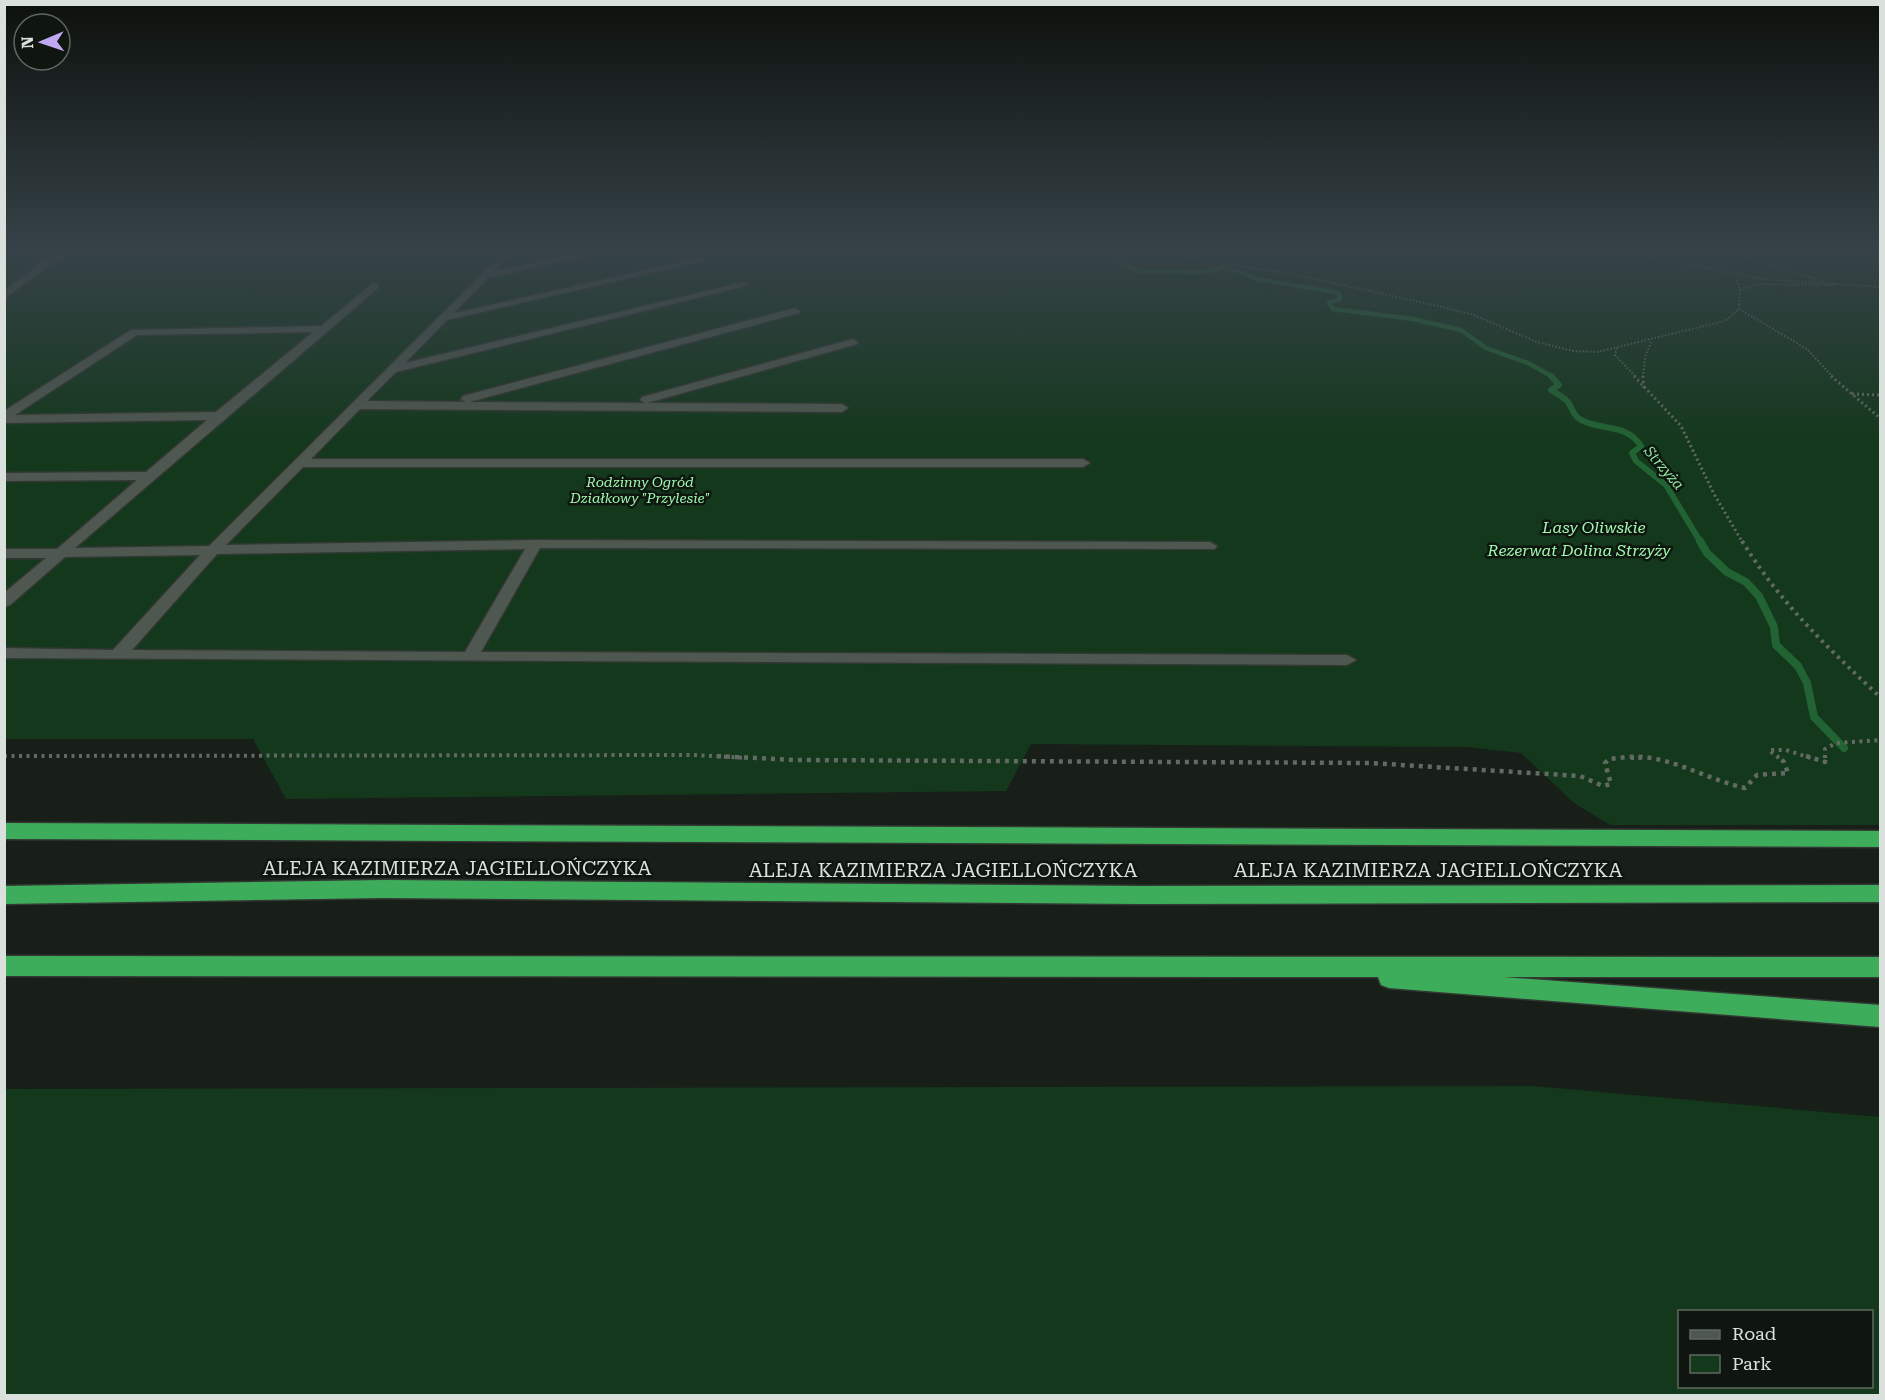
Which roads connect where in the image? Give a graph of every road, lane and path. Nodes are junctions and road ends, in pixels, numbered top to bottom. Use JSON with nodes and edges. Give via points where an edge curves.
{"nodes":[{"id":1,"x":341,"y":314,"type":"edge"},
{"id":2,"x":448,"y":314,"type":"edge"},
{"id":3,"x":460,"y":314,"type":"edge"},
{"id":4,"x":623,"y":314,"type":"edge"},
{"id":5,"x":779,"y":314,"type":"edge"},
{"id":6,"x":1471,"y":314,"type":"edge"},
{"id":7,"x":1733,"y":314,"type":"edge"},
{"id":8,"x":1748,"y":314,"type":"edge"},
{"id":9,"x":444,"y":318,"type":"junction"},
{"id":10,"x":324,"y":329,"type":"junction"},
{"id":11,"x":1652,"y":340,"type":"junction"},
{"id":12,"x":853,"y":342,"type":"dead end"},
{"id":13,"x":1617,"y":348,"type":"junction"},
{"id":14,"x":392,"y":370,"type":"junction"},
{"id":15,"x":1644,"y":388,"type":"junction"},
{"id":16,"x":1851,"y":394,"type":"junction"},
{"id":17,"x":1881,"y":395,"type":"edge"},
{"id":18,"x":357,"y":405,"type":"junction"},
{"id":19,"x":445,"y":405,"type":"junction"},
{"id":20,"x":624,"y":406,"type":"junction"},
{"id":21,"x":842,"y":408,"type":"dead end"},
{"id":22,"x":219,"y":416,"type":"junction"},
{"id":23,"x":4,"y":418,"type":"edge"},
{"id":24,"x":1881,"y":418,"type":"edge"},
{"id":25,"x":300,"y":463,"type":"junction"},
{"id":26,"x":1083,"y":463,"type":"dead end"},
{"id":27,"x":151,"y":476,"type":"junction"},
{"id":28,"x":4,"y":477,"type":"edge"},
{"id":29,"x":535,"y":544,"type":"junction"},
{"id":30,"x":1210,"y":546,"type":"dead end"},
{"id":31,"x":212,"y":551,"type":"junction"},
{"id":32,"x":60,"y":553,"type":"junction"},
{"id":33,"x":4,"y":554,"type":"edge"},
{"id":34,"x":4,"y":603,"type":"edge"},
{"id":35,"x":4,"y":653,"type":"edge"},
{"id":36,"x":118,"y":655,"type":"junction"},
{"id":37,"x":470,"y":657,"type":"junction"},
{"id":38,"x":1347,"y":660,"type":"dead end"},
{"id":39,"x":1881,"y":697,"type":"edge"},
{"id":40,"x":1881,"y":740,"type":"edge"},
{"id":41,"x":4,"y":756,"type":"edge"},
{"id":42,"x":4,"y":831,"type":"edge"},
{"id":43,"x":1881,"y":839,"type":"edge"},
{"id":44,"x":1881,"y":894,"type":"edge"},
{"id":45,"x":4,"y":895,"type":"edge"},
{"id":46,"x":4,"y":966,"type":"edge"},
{"id":47,"x":1250,"y":967,"type":"junction"},
{"id":48,"x":1881,"y":967,"type":"edge"},
{"id":49,"x":1881,"y":1016,"type":"edge"}],
"edges":[{"from":1,"to":10,"type":"lane"},
{"from":2,"to":9,"type":"lane"},
{"from":3,"to":9,"type":"lane"},
{"from":4,"to":14,"type":"lane"},
{"from":5,"to":19,"type":"lane"},
{"from":6,"to":13,"type":"path","via":[[1537,342],[1573,351]]},
{"from":7,"to":11,"type":"path","via":[[1725,321]]},
{"from":8,"to":16,"type":"path","via":[[1807,349]]},
{"from":9,"to":14,"type":"lane"},
{"from":10,"to":22,"type":"lane"},
{"from":10,"to":23,"type":"lane","via":[[135,332]]},
{"from":11,"to":13,"type":"path"},
{"from":11,"to":15,"type":"path","via":[[1646,348],[1642,369]]},
{"from":12,"to":20,"type":"lane"},
{"from":13,"to":15,"type":"path","via":[[1615,355]]},
{"from":14,"to":18,"type":"lane"},
{"from":15,"to":39,"type":"path","via":[[1681,426],[1714,494],[1755,562],[1807,629]]},
{"from":16,"to":17,"type":"path"},
{"from":16,"to":24,"type":"path"},
{"from":18,"to":19,"type":"lane"},
{"from":18,"to":25,"type":"lane"},
{"from":19,"to":20,"type":"lane"},
{"from":20,"to":21,"type":"lane"},
{"from":22,"to":23,"type":"lane"},
{"from":22,"to":27,"type":"lane"},
{"from":25,"to":26,"type":"lane"},
{"from":25,"to":31,"type":"lane"},
{"from":27,"to":28,"type":"lane"},
{"from":27,"to":32,"type":"lane"},
{"from":29,"to":30,"type":"lane"},
{"from":29,"to":31,"type":"lane"},
{"from":29,"to":37,"type":"lane"},
{"from":31,"to":32,"type":"lane"},
{"from":31,"to":36,"type":"lane"},
{"from":32,"to":33,"type":"lane"},
{"from":32,"to":34,"type":"lane"},
{"from":35,"to":36,"type":"lane"},
{"from":36,"to":37,"type":"lane"},
{"from":37,"to":38,"type":"lane"},
{"from":40,"to":41,"type":"path","via":[[1836,743],[1825,749],[1825,762],[1786,750],[1769,750],[1784,762],[1788,773],[1757,775],[1745,788],[1643,757],[1609,759],[1605,763],[1611,784],[1603,786],[1580,776],[1370,764],[794,760],[693,755]]},
{"from":42,"to":43,"type":"highway"},
{"from":44,"to":45,"type":"highway","name":"ALEJA KAZIMIERZA JAGIELLOŃCZYKA","via":[[383,890]]},
{"from":46,"to":47,"type":"highway"},
{"from":47,"to":48,"type":"highway"},
{"from":47,"to":49,"type":"highway"}]}
